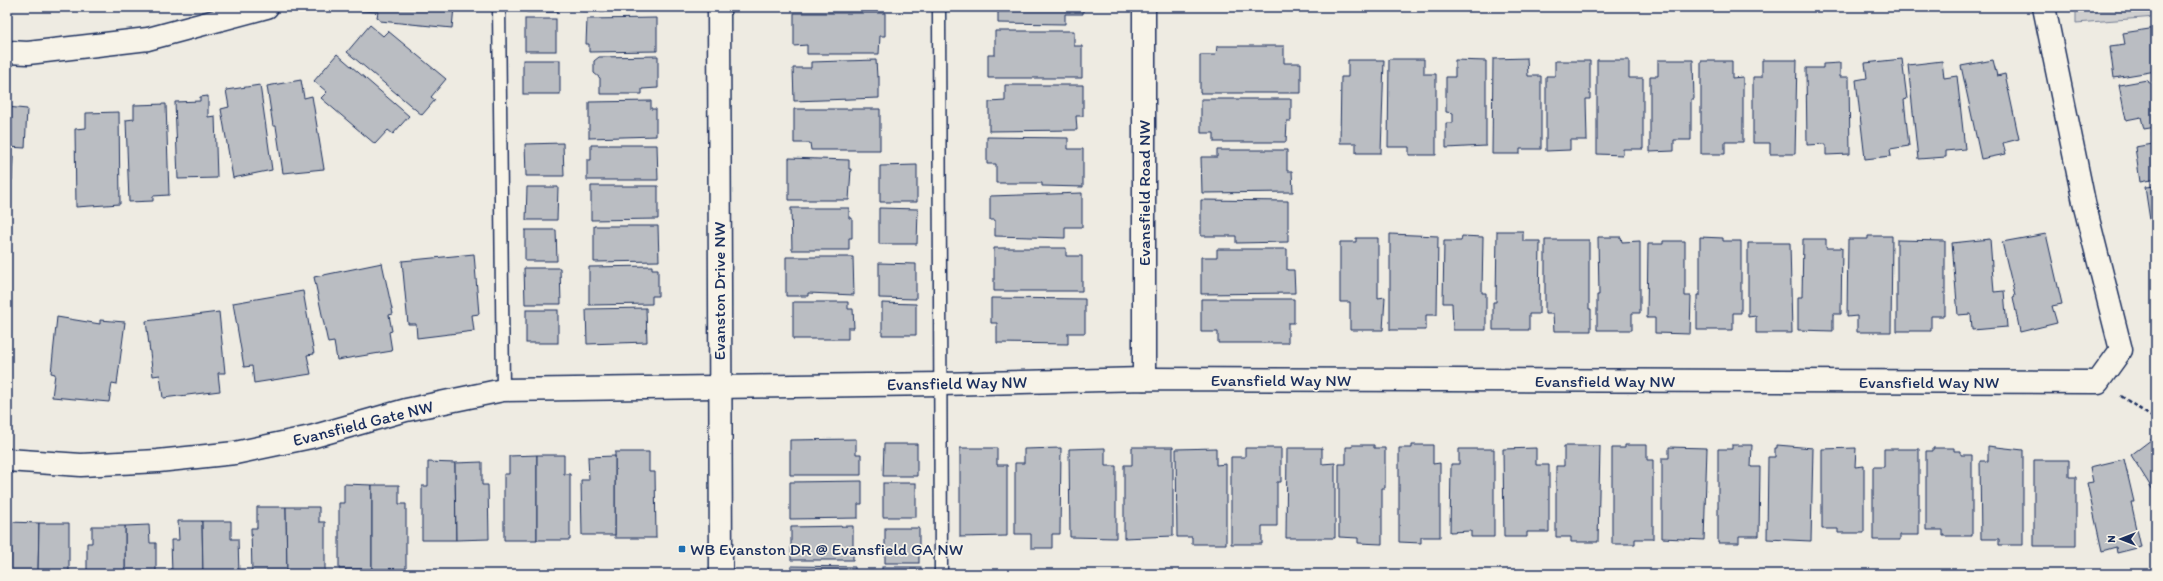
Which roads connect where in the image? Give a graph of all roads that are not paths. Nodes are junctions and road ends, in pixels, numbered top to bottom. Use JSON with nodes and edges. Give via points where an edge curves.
{"nodes":[{"id":1,"x":267,"y":7,"type":"edge"},
{"id":2,"x":499,"y":7,"type":"edge"},
{"id":3,"x":719,"y":7,"type":"edge"},
{"id":4,"x":939,"y":7,"type":"edge"},
{"id":5,"x":1144,"y":7,"type":"edge"},
{"id":6,"x":2044,"y":7,"type":"edge"},
{"id":7,"x":7,"y":52,"type":"edge"},
{"id":8,"x":1144,"y":379,"type":"junction"},
{"id":9,"x":941,"y":384,"type":"junction"},
{"id":10,"x":720,"y":386,"type":"junction"},
{"id":11,"x":502,"y":390,"type":"junction"},
{"id":12,"x":7,"y":460,"type":"edge"},
{"id":13,"x":721,"y":574,"type":"edge"},
{"id":14,"x":941,"y":574,"type":"edge"}],
"edges":[{"from":1,"to":7,"type":"street","via":[[148,39],[28,53]]},
{"from":2,"to":11,"type":"lane"},
{"from":3,"to":10,"type":"street","name":"Evanston Drive NW"},
{"from":4,"to":9,"type":"lane"},
{"from":5,"to":8,"type":"street","name":"Evansfield Road NW"},
{"from":6,"to":8,"type":"street","name":"Evansfield Way NW","via":[[2085,207],[2121,350],[2098,382]]},
{"from":8,"to":9,"type":"street","name":"Evansfield Way NW"},
{"from":9,"to":10,"type":"street","name":"Evansfield Way NW"},
{"from":9,"to":14,"type":"lane"},
{"from":10,"to":11,"type":"street","name":"Evansfield Gate NW"},
{"from":10,"to":13,"type":"street","name":"Evanston Drive NW"},
{"from":11,"to":12,"type":"street","name":"Evansfield Gate NW","via":[[406,410],[311,437],[235,453],[81,465]]}]}
